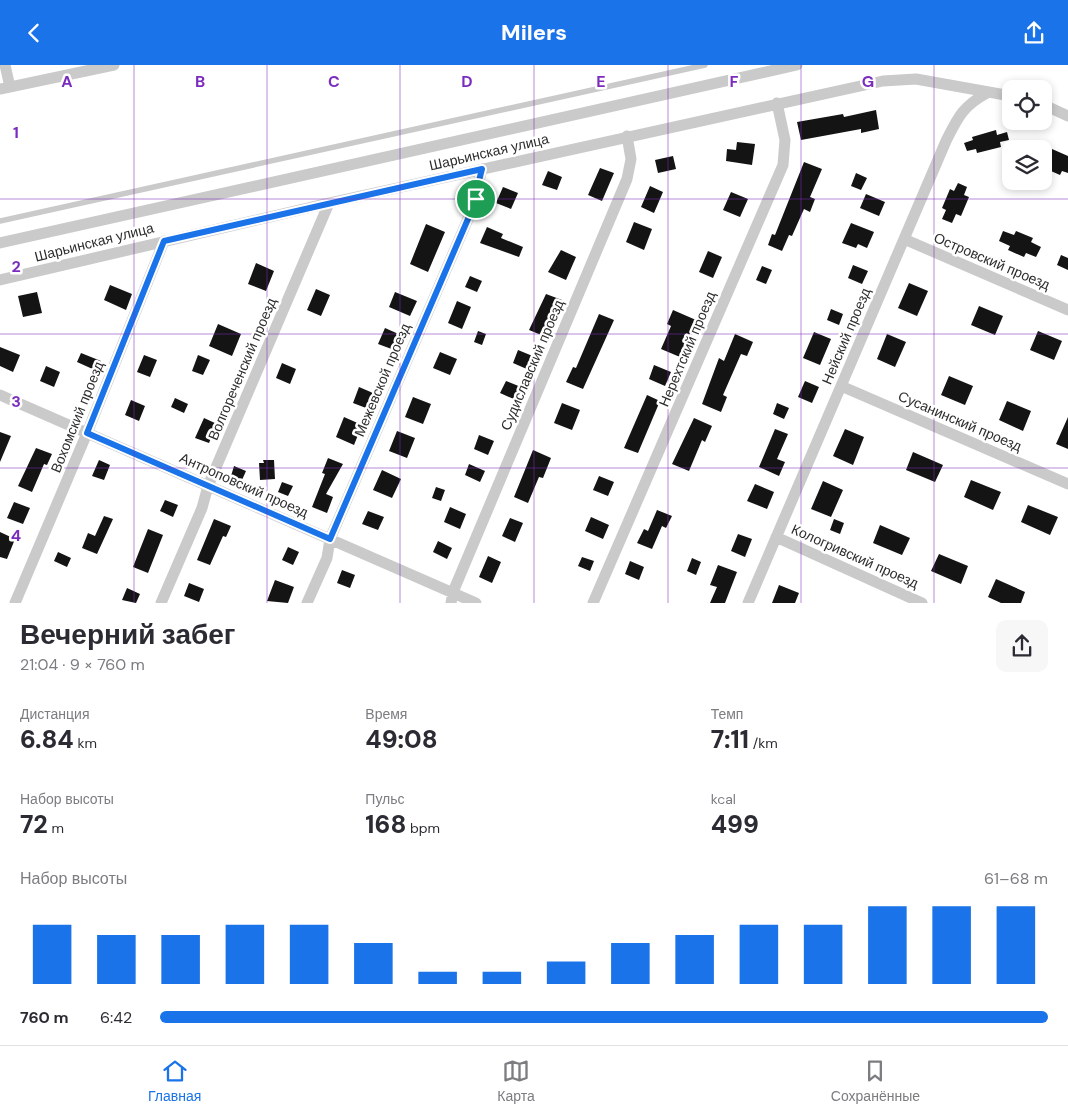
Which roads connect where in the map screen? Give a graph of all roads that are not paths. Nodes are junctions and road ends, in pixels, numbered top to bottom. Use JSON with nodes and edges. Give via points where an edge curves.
{"nodes":[{"id":1,"x":5,"y":65,"type":"edge"},
{"id":2,"x":114,"y":65,"type":"edge"},
{"id":3,"x":705,"y":65,"type":"edge"},
{"id":4,"x":797,"y":65,"type":"edge"},
{"id":5,"x":5,"y":88,"type":"edge"},
{"id":6,"x":987,"y":93,"type":"junction"},
{"id":7,"x":1002,"y":95,"type":"edge"},
{"id":8,"x":778,"y":103,"type":"junction"},
{"id":9,"x":1052,"y":109,"type":"edge"},
{"id":10,"x":1068,"y":116,"type":"edge"},
{"id":11,"x":628,"y":136,"type":"junction"},
{"id":12,"x":482,"y":169,"type":"junction"},
{"id":13,"x":329,"y":203,"type":"junction"},
{"id":14,"x":0,"y":221,"type":"edge"},
{"id":15,"x":904,"y":239,"type":"junction"},
{"id":16,"x":164,"y":241,"type":"junction"},
{"id":17,"x":0,"y":243,"type":"edge"},
{"id":18,"x":0,"y":280,"type":"edge"},
{"id":19,"x":1068,"y":310,"type":"edge"},
{"id":20,"x":841,"y":386,"type":"junction"},
{"id":21,"x":0,"y":395,"type":"edge"},
{"id":22,"x":87,"y":433,"type":"junction"},
{"id":23,"x":1068,"y":484,"type":"edge"},
{"id":24,"x":208,"y":485,"type":"junction"},
{"id":25,"x":776,"y":537,"type":"junction"},
{"id":26,"x":330,"y":539,"type":"junction"},
{"id":27,"x":452,"y":597,"type":"edge"},
{"id":28,"x":15,"y":603,"type":"edge"},
{"id":29,"x":161,"y":603,"type":"edge"},
{"id":30,"x":307,"y":603,"type":"edge"},
{"id":31,"x":476,"y":603,"type":"edge"},
{"id":32,"x":593,"y":603,"type":"edge"},
{"id":33,"x":748,"y":603,"type":"edge"},
{"id":34,"x":922,"y":603,"type":"edge"}],
"edges":[{"from":1,"to":5,"type":"street"},
{"from":2,"to":5,"type":"street"},
{"from":3,"to":14,"type":"lane"},
{"from":4,"to":17,"type":"street","name":"Шарьинская улица"},
{"from":6,"to":7,"type":"street","name":"Шарьинская улица"},
{"from":6,"to":8,"type":"street","name":"Шарьинская улица","via":[[902,79]]},
{"from":6,"to":15,"type":"street","name":"Нейский проезд","via":[[958,115]]},
{"from":8,"to":11,"type":"street","name":"Шарьинская улица"},
{"from":8,"to":32,"type":"street","name":"Нерехтский проезд","via":[[785,140],[783,165]]},
{"from":9,"to":10,"type":"street"},
{"from":11,"to":12,"type":"street","name":"Шарьинская улица"},
{"from":11,"to":27,"type":"street","name":"Судиславский проезд","via":[[630,159],[626,179]]},
{"from":12,"to":13,"type":"street","name":"Шарьинская улица"},
{"from":12,"to":26,"type":"street","name":"Межевской проезд","via":[[471,212]]},
{"from":13,"to":16,"type":"street","name":"Шарьинская улица"},
{"from":13,"to":24,"type":"street","name":"Волгореченский проезд"},
{"from":15,"to":19,"type":"street","name":"Островский проезд"},
{"from":15,"to":20,"type":"street","name":"Нейский проезд"},
{"from":16,"to":18,"type":"street","name":"Шарьинская улица"},
{"from":16,"to":22,"type":"street","name":"Вохомский проезд"},
{"from":20,"to":23,"type":"street","name":"Сусанинский проезд"},
{"from":20,"to":25,"type":"street","name":"Нейский проезд"},
{"from":21,"to":22,"type":"street","name":"Антроповский проезд"},
{"from":22,"to":24,"type":"street","name":"Антроповский проезд"},
{"from":22,"to":28,"type":"street","name":"Вохомский проезд"},
{"from":24,"to":26,"type":"street","name":"Антроповский проезд"},
{"from":24,"to":29,"type":"street","name":"Волгореченский проезд","via":[[202,507]]},
{"from":25,"to":33,"type":"street","name":"Нейский проезд"},
{"from":25,"to":34,"type":"street","name":"Кологривский проезд"},
{"from":26,"to":27,"type":"street","name":"Антроповский проезд"},
{"from":26,"to":30,"type":"street","name":"Межевской проезд","via":[[327,558]]},
{"from":27,"to":31,"type":"street","name":"Антроповский проезд"}]}
